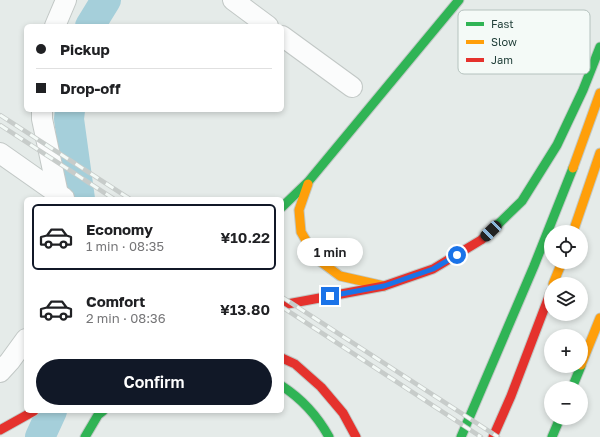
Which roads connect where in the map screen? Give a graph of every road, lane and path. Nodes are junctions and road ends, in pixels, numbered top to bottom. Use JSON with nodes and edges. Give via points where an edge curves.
{"nodes":[{"id":1,"x":66,"y":0,"type":"edge"},
{"id":2,"x":233,"y":0,"type":"edge"},
{"id":3,"x":460,"y":0,"type":"edge"},
{"id":4,"x":56,"y":24,"type":"edge"},
{"id":5,"x":265,"y":24,"type":"edge"},
{"id":6,"x":284,"y":37,"type":"edge"},
{"id":7,"x":600,"y":47,"type":"edge"},
{"id":8,"x":590,"y":72,"type":"edge"},
{"id":9,"x":589,"y":74,"type":"edge"},
{"id":10,"x":352,"y":87,"type":"dead end"},
{"id":11,"x":600,"y":93,"type":"edge"},
{"id":12,"x":42,"y":112,"type":"edge"},
{"id":13,"x":0,"y":153,"type":"edge"},
{"id":14,"x":600,"y":153,"type":"edge"},
{"id":15,"x":308,"y":182,"type":"junction"},
{"id":16,"x":61,"y":197,"type":"edge"},
{"id":17,"x":284,"y":206,"type":"edge"},
{"id":18,"x":575,"y":225,"type":"edge"},
{"id":19,"x":384,"y":286,"type":"junction"},
{"id":20,"x":284,"y":305,"type":"edge"},
{"id":21,"x":544,"y":309,"type":"edge"},
{"id":22,"x":600,"y":318,"type":"edge"},
{"id":23,"x":24,"y":342,"type":"edge"},
{"id":24,"x":588,"y":348,"type":"edge"},
{"id":25,"x":284,"y":359,"type":"edge"},
{"id":26,"x":0,"y":372,"type":"edge"},
{"id":27,"x":284,"y":388,"type":"edge"},
{"id":28,"x":30,"y":413,"type":"edge"},
{"id":29,"x":100,"y":413,"type":"edge"},
{"id":30,"x":557,"y":425,"type":"edge"},
{"id":31,"x":0,"y":430,"type":"edge"},
{"id":32,"x":85,"y":437,"type":"edge"},
{"id":33,"x":329,"y":437,"type":"edge"},
{"id":34,"x":356,"y":437,"type":"edge"},
{"id":35,"x":462,"y":437,"type":"edge"},
{"id":36,"x":493,"y":437,"type":"edge"},
{"id":37,"x":552,"y":437,"type":"edge"}],
"edges":[{"from":1,"to":4,"type":"street"},
{"from":2,"to":5,"type":"street"},
{"from":3,"to":15,"type":"main road"},
{"from":6,"to":10,"type":"street"},
{"from":7,"to":8,"type":"main road"},
{"from":9,"to":19,"type":"main road","via":[[557,146],[522,202],[481,240],[433,269]]},
{"from":11,"to":35,"type":"main road","via":[[532,271]]},
{"from":12,"to":16,"type":"street"},
{"from":13,"to":16,"type":"street"},
{"from":14,"to":18,"type":"main road"},
{"from":15,"to":17,"type":"main road"},
{"from":15,"to":19,"type":"main road","via":[[299,210],[301,232],[317,259],[340,276]]},
{"from":19,"to":20,"type":"main road"},
{"from":21,"to":36,"type":"main road"},
{"from":22,"to":24,"type":"main road"},
{"from":23,"to":26,"type":"street"},
{"from":25,"to":34,"type":"main road","via":[[295,364],[321,386],[343,413]]},
{"from":27,"to":33,"type":"main road","via":[[307,408]]},
{"from":28,"to":31,"type":"main road"},
{"from":29,"to":32,"type":"main road"},
{"from":30,"to":37,"type":"main road"}]}
